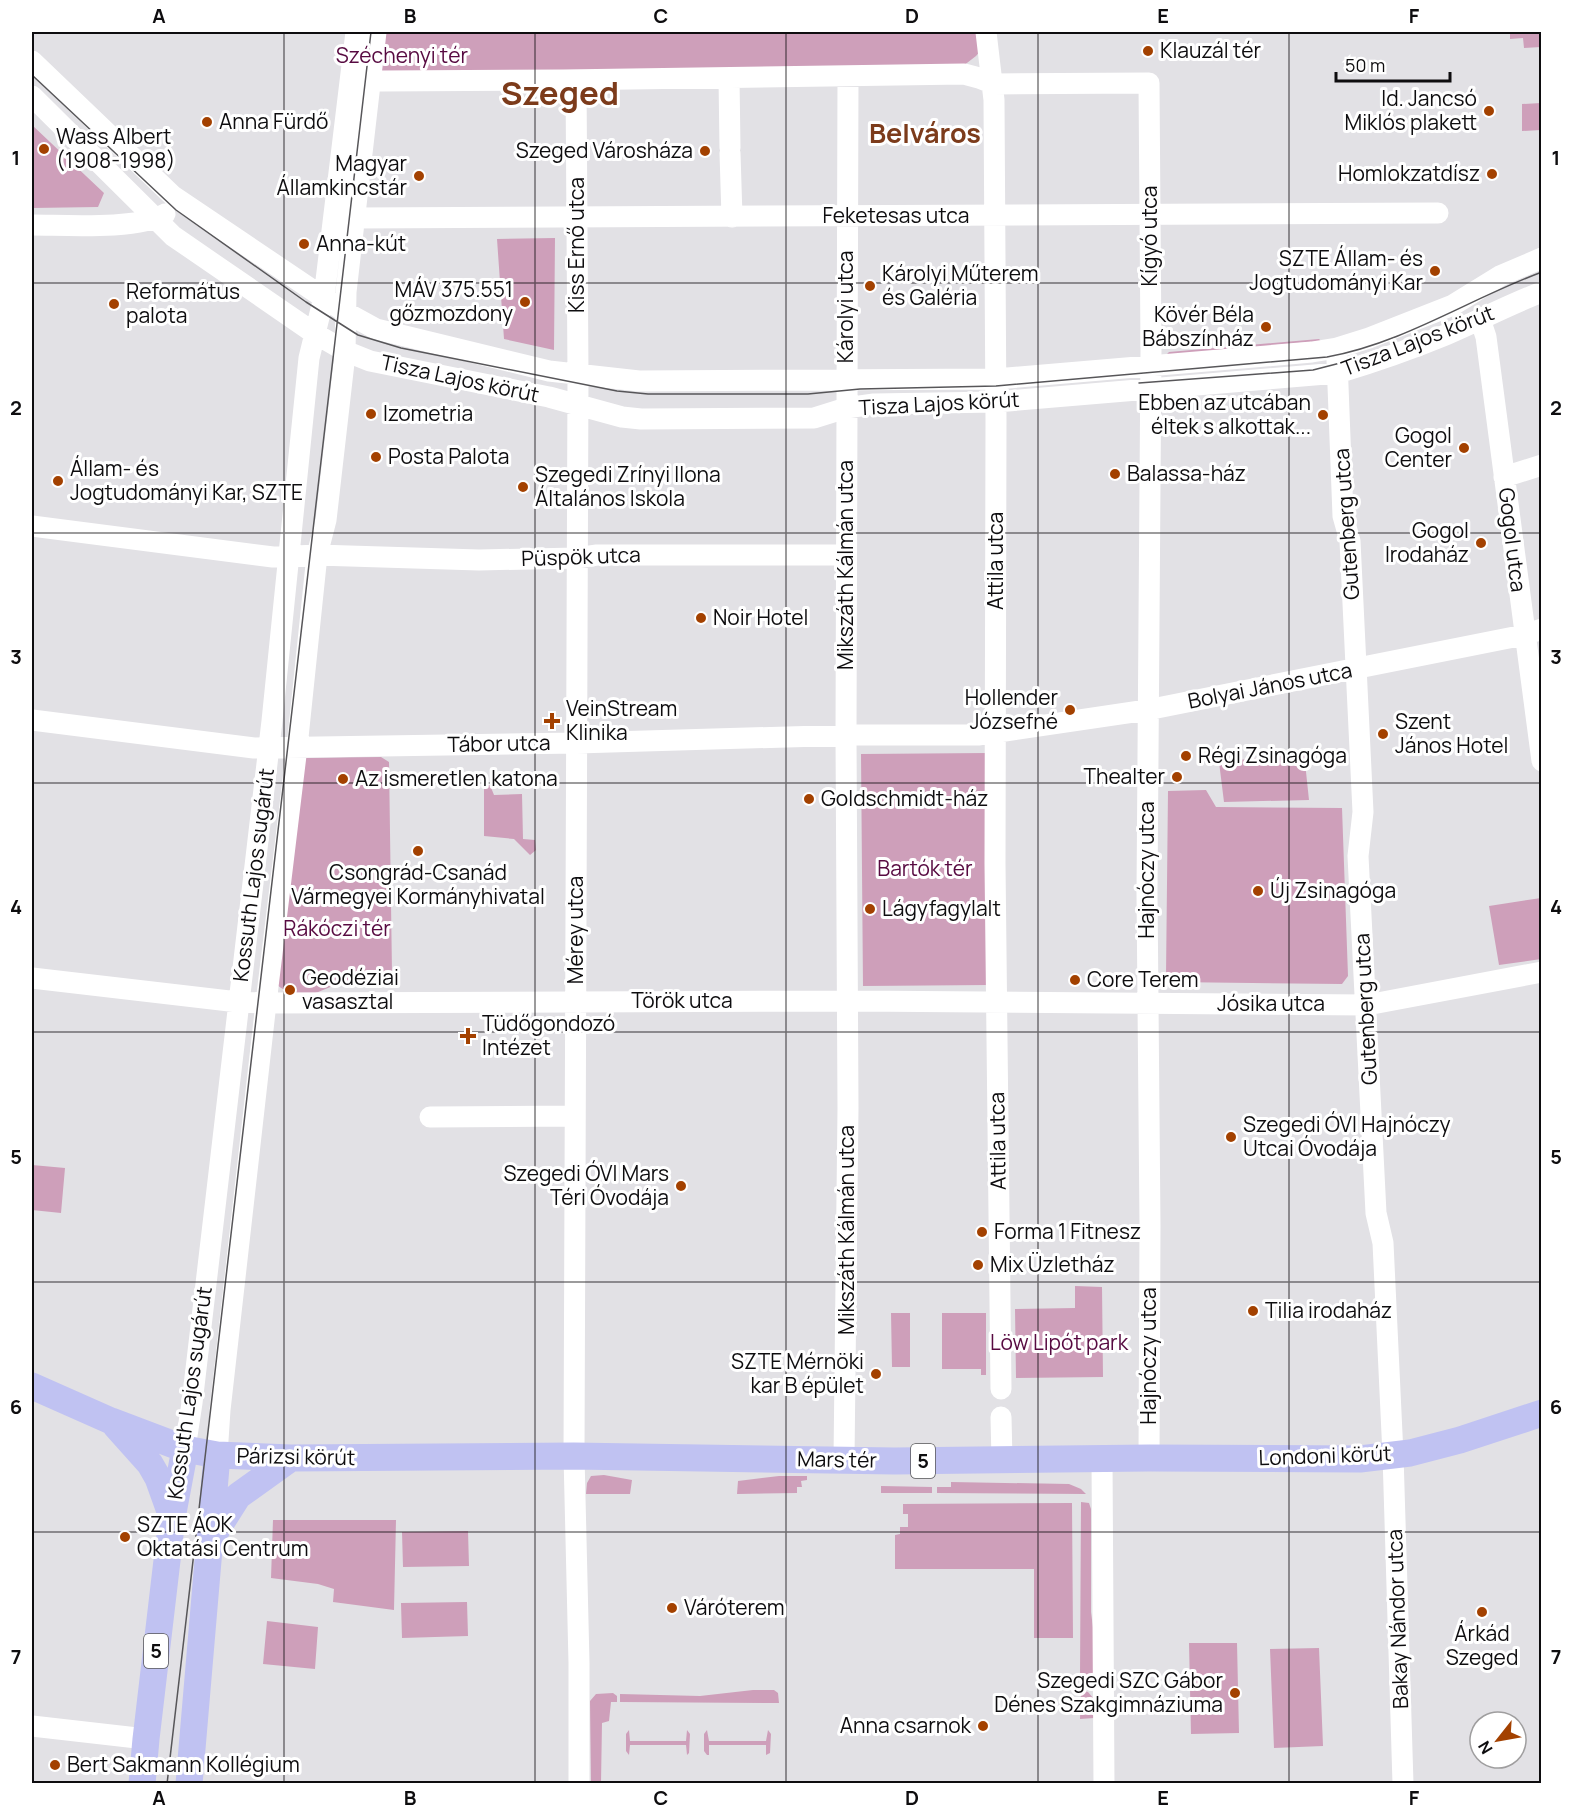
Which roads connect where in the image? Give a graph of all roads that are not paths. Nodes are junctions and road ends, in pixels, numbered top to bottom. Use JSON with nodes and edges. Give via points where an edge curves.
{"nodes":[{"id":1,"x":356,"y":32,"type":"edge"},
{"id":2,"x":376,"y":32,"type":"edge"},
{"id":3,"x":987,"y":37,"type":"edge"},
{"id":4,"x":32,"y":61,"type":"edge"},
{"id":5,"x":948,"y":75,"type":"junction"},
{"id":6,"x":848,"y":76,"type":"junction"},
{"id":7,"x":729,"y":78,"type":"junction"},
{"id":8,"x":361,"y":80,"type":"junction"},
{"id":9,"x":576,"y":80,"type":"junction"},
{"id":10,"x":994,"y":84,"type":"junction"},
{"id":11,"x":32,"y":96,"type":"edge"},
{"id":12,"x":183,"y":203,"type":"junction"},
{"id":13,"x":1438,"y":213,"type":"dead end"},
{"id":14,"x":1150,"y":214,"type":"junction"},
{"id":15,"x":333,"y":215,"type":"junction"},
{"id":16,"x":846,"y":216,"type":"junction"},
{"id":17,"x":994,"y":216,"type":"junction"},
{"id":18,"x":732,"y":217,"type":"junction"},
{"id":19,"x":355,"y":218,"type":"junction"},
{"id":20,"x":577,"y":218,"type":"junction"},
{"id":21,"x":156,"y":220,"type":"junction"},
{"id":22,"x":32,"y":225,"type":"edge"},
{"id":23,"x":1542,"y":258,"type":"edge"},
{"id":24,"x":1542,"y":292,"type":"edge"},
{"id":25,"x":324,"y":297,"type":"junction"},
{"id":26,"x":345,"y":312,"type":"junction"},
{"id":27,"x":1480,"y":320,"type":"junction"},
{"id":28,"x":314,"y":333,"type":"junction"},
{"id":29,"x":1336,"y":348,"type":"junction"},
{"id":30,"x":345,"y":351,"type":"junction"},
{"id":31,"x":1150,"y":365,"type":"junction"},
{"id":32,"x":1338,"y":373,"type":"junction"},
{"id":33,"x":578,"y":375,"type":"junction"},
{"id":34,"x":996,"y":390,"type":"junction"},
{"id":35,"x":1150,"y":390,"type":"junction"},
{"id":36,"x":846,"y":394,"type":"junction"},
{"id":37,"x":577,"y":405,"type":"junction"},
{"id":38,"x":1542,"y":465,"type":"edge"},
{"id":39,"x":1504,"y":477,"type":"junction"},
{"id":40,"x":32,"y":526,"type":"edge"},
{"id":41,"x":317,"y":555,"type":"junction"},
{"id":42,"x":846,"y":555,"type":"junction"},
{"id":43,"x":290,"y":557,"type":"junction"},
{"id":44,"x":576,"y":558,"type":"junction"},
{"id":45,"x":1533,"y":632,"type":"edge"},
{"id":46,"x":1356,"y":669,"type":"junction"},
{"id":47,"x":1147,"y":710,"type":"junction"},
{"id":48,"x":32,"y":720,"type":"edge"},
{"id":49,"x":996,"y":732,"type":"junction"},
{"id":50,"x":846,"y":736,"type":"junction"},
{"id":51,"x":577,"y":743,"type":"junction"},
{"id":52,"x":297,"y":747,"type":"junction"},
{"id":53,"x":269,"y":748,"type":"junction"},
{"id":54,"x":1542,"y":761,"type":"edge"},
{"id":55,"x":1542,"y":972,"type":"edge"},
{"id":56,"x":32,"y":978,"type":"edge"},
{"id":57,"x":847,"y":1001,"type":"junction"},
{"id":58,"x":238,"y":1002,"type":"junction"},
{"id":59,"x":575,"y":1002,"type":"junction"},
{"id":60,"x":997,"y":1002,"type":"junction"},
{"id":61,"x":266,"y":1003,"type":"junction"},
{"id":62,"x":1147,"y":1003,"type":"junction"},
{"id":63,"x":1366,"y":1005,"type":"junction"},
{"id":64,"x":574,"y":1116,"type":"junction"},
{"id":65,"x":430,"y":1117,"type":"dead end"},
{"id":66,"x":32,"y":1386,"type":"edge"},
{"id":67,"x":1001,"y":1389,"type":"dead end"},
{"id":68,"x":1542,"y":1413,"type":"edge"},
{"id":69,"x":1001,"y":1417,"type":"dead end"},
{"id":70,"x":111,"y":1421,"type":"junction"},
{"id":71,"x":185,"y":1449,"type":"junction"},
{"id":72,"x":217,"y":1455,"type":"junction"},
{"id":73,"x":1393,"y":1455,"type":"junction"},
{"id":74,"x":574,"y":1456,"type":"junction"},
{"id":75,"x":291,"y":1458,"type":"junction"},
{"id":76,"x":1149,"y":1458,"type":"junction"},
{"id":77,"x":844,"y":1459,"type":"junction"},
{"id":78,"x":1102,"y":1459,"type":"junction"},
{"id":79,"x":1002,"y":1460,"type":"junction"},
{"id":80,"x":172,"y":1518,"type":"junction"},
{"id":81,"x":210,"y":1542,"type":"junction"},
{"id":82,"x":32,"y":1726,"type":"edge"},
{"id":83,"x":146,"y":1739,"type":"junction"},
{"id":84,"x":142,"y":1784,"type":"edge"},
{"id":85,"x":189,"y":1784,"type":"edge"},
{"id":86,"x":579,"y":1784,"type":"edge"},
{"id":87,"x":1104,"y":1784,"type":"edge"},
{"id":88,"x":1403,"y":1784,"type":"edge"}],
"edges":[{"from":1,"to":8,"type":"street"},
{"from":2,"to":8,"type":"street"},
{"from":3,"to":5,"type":"street","via":[[970,61]]},
{"from":3,"to":10,"type":"street"},
{"from":4,"to":12,"type":"street","name":"Tisza Lajos körút"},
{"from":5,"to":6,"type":"street"},
{"from":5,"to":10,"type":"street","via":[[964,74]]},
{"from":6,"to":7,"type":"street"},
{"from":6,"to":16,"type":"street","name":"Károlyi utca"},
{"from":7,"to":9,"type":"street"},
{"from":7,"to":18,"type":"street"},
{"from":8,"to":9,"type":"street"},
{"from":8,"to":15,"type":"street","name":"Kossuth Lajos sugárút"},
{"from":8,"to":19,"type":"street","name":"Kossuth Lajos sugárút"},
{"from":9,"to":20,"type":"street","name":"Kiss Ernő utca"},
{"from":10,"to":14,"type":"street","name":"Kígyó utca","via":[[1149,83]]},
{"from":10,"to":17,"type":"street","name":"Attila utca"},
{"from":11,"to":21,"type":"street","name":"Tisza Lajos körút"},
{"from":12,"to":21,"type":"street"},
{"from":12,"to":25,"type":"street","name":"Tisza Lajos körút"},
{"from":13,"to":14,"type":"street","name":"Feketesas utca"},
{"from":14,"to":17,"type":"street","name":"Feketesas utca"},
{"from":14,"to":31,"type":"street","name":"Kígyó utca"},
{"from":15,"to":19,"type":"street","name":"Feketesas utca"},
{"from":15,"to":25,"type":"street","name":"Kossuth Lajos sugárút"},
{"from":16,"to":17,"type":"street","name":"Feketesas utca"},
{"from":16,"to":18,"type":"street","name":"Feketesas utca"},
{"from":16,"to":36,"type":"street","name":"Károlyi utca"},
{"from":17,"to":34,"type":"street","name":"Attila utca"},
{"from":18,"to":20,"type":"street","name":"Feketesas utca"},
{"from":19,"to":20,"type":"street","name":"Feketesas utca"},
{"from":19,"to":26,"type":"street","name":"Kossuth Lajos sugárút"},
{"from":20,"to":33,"type":"street","name":"Kiss Ernő utca"},
{"from":21,"to":22,"type":"street","via":[[137,224]]},
{"from":21,"to":28,"type":"street","name":"Tisza Lajos körút","via":[[173,236]]},
{"from":23,"to":29,"type":"street","name":"Tisza Lajos körút","via":[[1500,276],[1453,305]]},
{"from":24,"to":27,"type":"street","name":"Tisza Lajos körút"},
{"from":25,"to":26,"type":"street","name":"Tisza Lajos körút"},
{"from":25,"to":28,"type":"street","name":"Kossuth Lajos sugárút"},
{"from":26,"to":30,"type":"street","name":"Kossuth Lajos sugárút"},
{"from":26,"to":33,"type":"street","name":"Tisza Lajos körút","via":[[376,329]]},
{"from":27,"to":32,"type":"street","name":"Tisza Lajos körút"},
{"from":27,"to":39,"type":"street","name":"Gogol utca","via":[[1486,337]]},
{"from":28,"to":30,"type":"street","name":"Tisza Lajos körút"},
{"from":28,"to":43,"type":"street","name":"Kossuth Lajos sugárút"},
{"from":29,"to":31,"type":"street","name":"Tisza Lajos körút"},
{"from":29,"to":32,"type":"street","name":"Gutenberg utca"},
{"from":30,"to":37,"type":"street","name":"Tisza Lajos körút","via":[[382,364]]},
{"from":30,"to":41,"type":"street","name":"Kossuth Lajos sugárút","via":[[326,520]]},
{"from":31,"to":34,"type":"street","name":"Tisza Lajos körút"},
{"from":31,"to":35,"type":"street","name":"Kígyó utca"},
{"from":32,"to":35,"type":"street","name":"Tisza Lajos körút"},
{"from":32,"to":46,"type":"street","name":"Gutenberg utca","via":[[1343,516],[1350,541]]},
{"from":33,"to":36,"type":"street","name":"Tisza Lajos körút"},
{"from":33,"to":37,"type":"street","name":"Kiss Ernő utca"},
{"from":34,"to":35,"type":"street","name":"Tisza Lajos körút"},
{"from":34,"to":36,"type":"street","name":"Tisza Lajos körút"},
{"from":34,"to":49,"type":"street","name":"Attila utca"},
{"from":35,"to":47,"type":"street","name":"Hajnóczy utca"},
{"from":36,"to":37,"type":"street","name":"Tisza Lajos körút","via":[[814,418],[641,419]]},
{"from":36,"to":42,"type":"street","name":"Mikszáth Kálmán utca"},
{"from":37,"to":44,"type":"street","name":"Mérey utca"},
{"from":38,"to":39,"type":"street"},
{"from":39,"to":45,"type":"street","name":"Gogol utca"},
{"from":40,"to":43,"type":"street"},
{"from":41,"to":43,"type":"street"},
{"from":41,"to":44,"type":"street","name":"Püspök utca","via":[[479,560]]},
{"from":41,"to":52,"type":"street","name":"Kossuth Lajos sugárút"},
{"from":42,"to":44,"type":"street","name":"Püspök utca"},
{"from":42,"to":50,"type":"street","name":"Mikszáth Kálmán utca"},
{"from":43,"to":53,"type":"street","name":"Kossuth Lajos sugárút"},
{"from":44,"to":51,"type":"street","name":"Mérey utca"},
{"from":45,"to":46,"type":"street","name":"Bolyai János utca"},
{"from":45,"to":54,"type":"street","name":"Gogol utca"},
{"from":46,"to":47,"type":"street","name":"Bolyai János utca"},
{"from":46,"to":63,"type":"street","name":"Gutenberg utca"},
{"from":47,"to":49,"type":"street","name":"Bolyai János utca"},
{"from":47,"to":62,"type":"street","name":"Hajnóczy utca"},
{"from":48,"to":53,"type":"street"},
{"from":49,"to":50,"type":"street"},
{"from":49,"to":60,"type":"street"},
{"from":50,"to":51,"type":"street","name":"Tábor utca"},
{"from":50,"to":57,"type":"street"},
{"from":51,"to":52,"type":"street","name":"Tábor utca"},
{"from":51,"to":59,"type":"street","name":"Mérey utca"},
{"from":52,"to":53,"type":"street","name":"Kossuth Lajos sugárút"},
{"from":52,"to":61,"type":"street","name":"Kossuth Lajos sugárút"},
{"from":53,"to":58,"type":"street","name":"Kossuth Lajos sugárút"},
{"from":55,"to":63,"type":"street","name":"Jósika utca"},
{"from":56,"to":58,"type":"street"},
{"from":57,"to":59,"type":"street","name":"Török utca"},
{"from":57,"to":60,"type":"street"},
{"from":57,"to":77,"type":"street","name":"Mikszáth Kálmán utca"},
{"from":58,"to":61,"type":"street","name":"Kossuth Lajos sugárút"},
{"from":58,"to":71,"type":"street","name":"Kossuth Lajos sugárút"},
{"from":59,"to":61,"type":"street","name":"Török utca"},
{"from":59,"to":64,"type":"street","name":"Mérey utca"},
{"from":60,"to":62,"type":"street","name":"Jósika utca"},
{"from":60,"to":67,"type":"street","name":"Attila utca"},
{"from":61,"to":72,"type":"street","name":"Kossuth Lajos sugárút"},
{"from":62,"to":63,"type":"street","name":"Jósika utca"},
{"from":62,"to":76,"type":"street","name":"Hajnóczy utca"},
{"from":63,"to":73,"type":"street","name":"Gutenberg utca"},
{"from":64,"to":65,"type":"street"},
{"from":64,"to":74,"type":"street","name":"Mérey utca"},
{"from":66,"to":70,"type":"main road","name":"Párizsi körút"},
{"from":68,"to":73,"type":"main road","name":"Londoni körút","number":"5","via":[[1460,1440]]},
{"from":69,"to":79,"type":"street"},
{"from":70,"to":71,"type":"main road","name":"Párizsi körút"},
{"from":70,"to":80,"type":"main road","via":[[150,1464]]},
{"from":71,"to":72,"type":"main road","name":"Párizsi körút","number":"5"},
{"from":71,"to":80,"type":"main road","name":"Kossuth Lajos sugárút","number":"5"},
{"from":72,"to":75,"type":"main road","name":"Párizsi körút","number":"5"},
{"from":72,"to":81,"type":"main road","name":"Kossuth Lajos sugárút","number":"5"},
{"from":73,"to":76,"type":"main road","name":"Londoni körút","number":"5","via":[[1360,1459]]},
{"from":73,"to":88,"type":"street","name":"Bakay Nándor utca"},
{"from":74,"to":75,"type":"main road","name":"Párizsi körút","number":"5"},
{"from":74,"to":77,"type":"main road","name":"Mars tér","number":"5"},
{"from":74,"to":86,"type":"street"},
{"from":75,"to":81,"type":"main road","number":"5","via":[[238,1496]]},
{"from":76,"to":78,"type":"main road","name":"Londoni körút","number":"5"},
{"from":77,"to":79,"type":"main road","name":"Mars tér","number":"5"},
{"from":78,"to":79,"type":"main road","name":"Mars tér","number":"5"},
{"from":78,"to":87,"type":"street"},
{"from":80,"to":83,"type":"main road","name":"Kossuth Lajos sugárút","number":"5"},
{"from":81,"to":85,"type":"main road","name":"Kossuth Lajos sugárút","number":"5"},
{"from":82,"to":83,"type":"street"},
{"from":83,"to":84,"type":"main road","name":"Kossuth Lajos sugárút","number":"5"}]}
